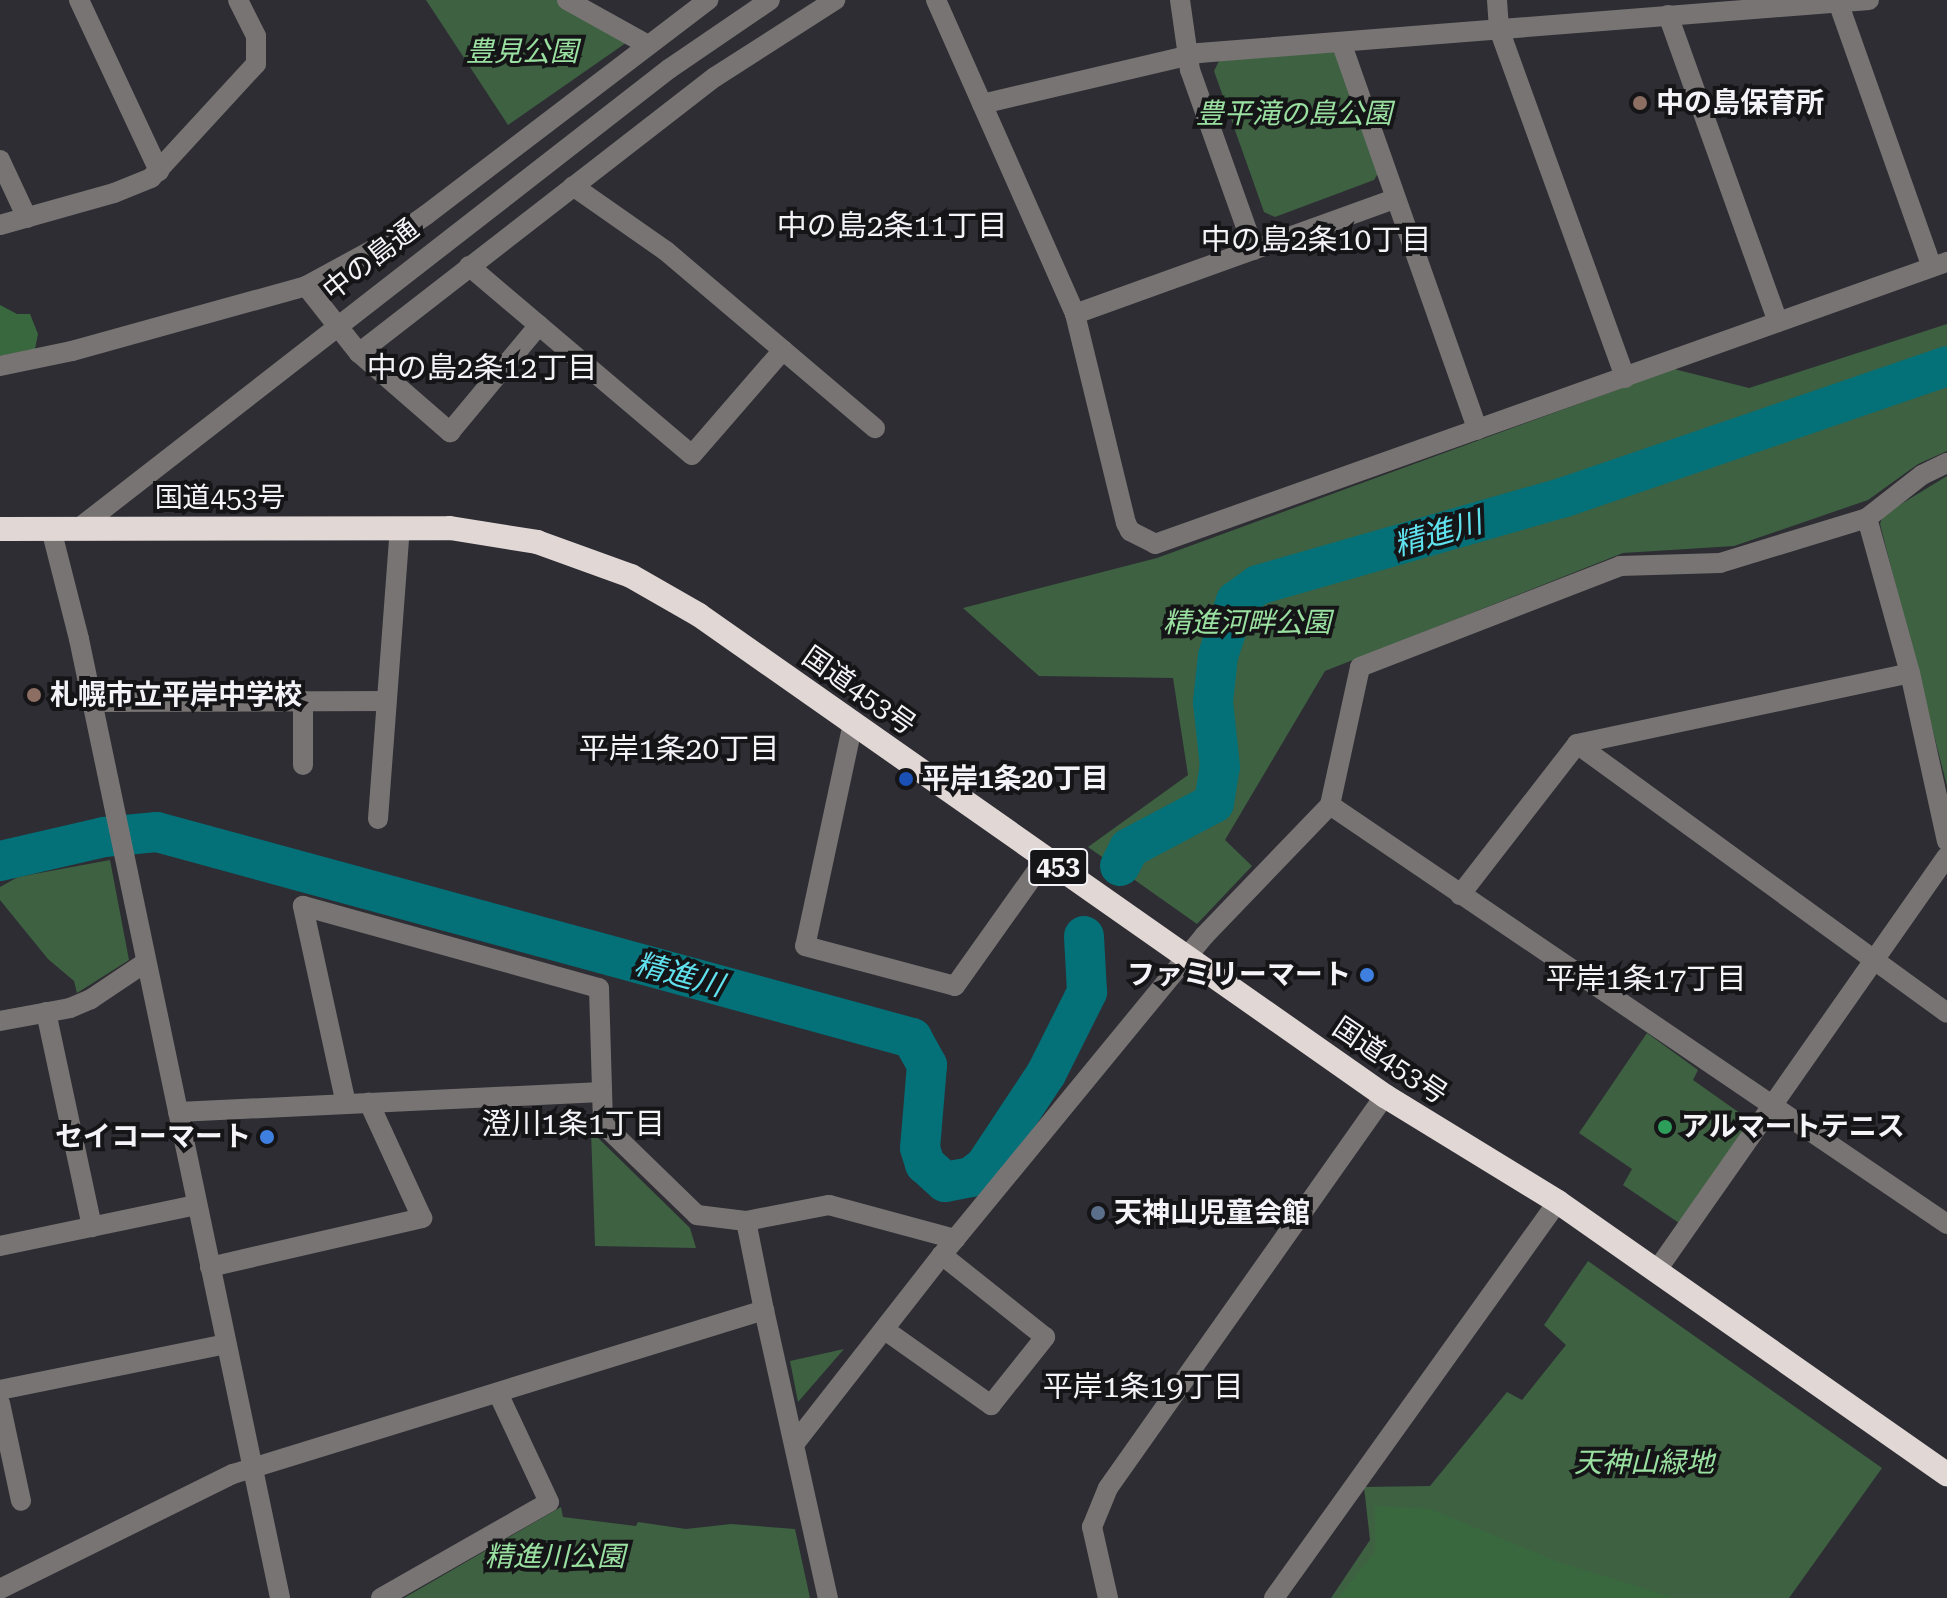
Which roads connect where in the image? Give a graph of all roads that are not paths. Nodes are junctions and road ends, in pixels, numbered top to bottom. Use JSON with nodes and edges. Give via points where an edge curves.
{"nodes":[{"id":1,"x":79,"y":0,"type":"edge"},
{"id":2,"x":567,"y":0,"type":"edge"},
{"id":3,"x":708,"y":0,"type":"edge"},
{"id":4,"x":770,"y":0,"type":"edge"},
{"id":5,"x":835,"y":0,"type":"edge"},
{"id":6,"x":936,"y":0,"type":"edge"},
{"id":7,"x":1180,"y":0,"type":"edge"},
{"id":8,"x":1497,"y":0,"type":"edge"},
{"id":9,"x":1869,"y":0,"type":"edge"},
{"id":10,"x":1838,"y":2,"type":"junction"},
{"id":11,"x":1793,"y":3,"type":"edge"},
{"id":12,"x":247,"y":4,"type":"edge"},
{"id":13,"x":1668,"y":15,"type":"junction"},
{"id":14,"x":1499,"y":29,"type":"junction"},
{"id":15,"x":1341,"y":42,"type":"junction"},
{"id":16,"x":646,"y":44,"type":"junction"},
{"id":17,"x":1187,"y":55,"type":"junction"},
{"id":18,"x":982,"y":104,"type":"junction"},
{"id":19,"x":0,"y":160,"type":"edge"},
{"id":20,"x":159,"y":171,"type":"junction"},
{"id":21,"x":573,"y":186,"type":"junction"},
{"id":22,"x":1394,"y":199,"type":"junction"},
{"id":23,"x":27,"y":218,"type":"junction"},
{"id":24,"x":0,"y":225,"type":"edge"},
{"id":25,"x":1254,"y":250,"type":"junction"},
{"id":26,"x":1940,"y":264,"type":"edge"},
{"id":27,"x":469,"y":266,"type":"junction"},
{"id":28,"x":306,"y":286,"type":"junction"},
{"id":29,"x":1075,"y":314,"type":"junction"},
{"id":30,"x":1778,"y":322,"type":"junction"},
{"id":31,"x":539,"y":325,"type":"junction"},
{"id":32,"x":783,"y":350,"type":"junction"},
{"id":33,"x":359,"y":353,"type":"junction"},
{"id":34,"x":0,"y":366,"type":"edge"},
{"id":35,"x":1625,"y":378,"type":"junction"},
{"id":36,"x":875,"y":428,"type":"dead end"},
{"id":37,"x":1478,"y":430,"type":"junction"},
{"id":38,"x":1947,"y":463,"type":"edge"},
{"id":39,"x":1867,"y":518,"type":"junction"},
{"id":40,"x":400,"y":527,"type":"junction"},
{"id":41,"x":79,"y":528,"type":"junction"},
{"id":42,"x":0,"y":529,"type":"edge"},
{"id":43,"x":51,"y":529,"type":"junction"},
{"id":44,"x":1910,"y":673,"type":"junction"},
{"id":45,"x":303,"y":701,"type":"junction"},
{"id":46,"x":386,"y":701,"type":"junction"},
{"id":47,"x":92,"y":702,"type":"junction"},
{"id":48,"x":853,"y":723,"type":"junction"},
{"id":49,"x":1577,"y":744,"type":"junction"},
{"id":50,"x":303,"y":765,"type":"dead end"},
{"id":51,"x":1330,"y":805,"type":"junction"},
{"id":52,"x":378,"y":819,"type":"dead end"},
{"id":53,"x":1947,"y":841,"type":"edge"},
{"id":54,"x":1947,"y":856,"type":"edge"},
{"id":55,"x":1046,"y":858,"type":"junction"},
{"id":56,"x":1460,"y":895,"type":"junction"},
{"id":57,"x":1188,"y":958,"type":"junction"},
{"id":58,"x":1877,"y":959,"type":"junction"},
{"id":59,"x":146,"y":962,"type":"junction"},
{"id":60,"x":46,"y":1012,"type":"junction"},
{"id":61,"x":1947,"y":1013,"type":"edge"},
{"id":62,"x":0,"y":1021,"type":"edge"},
{"id":63,"x":602,"y":1092,"type":"junction"},
{"id":64,"x":1385,"y":1096,"type":"junction"},
{"id":65,"x":369,"y":1103,"type":"junction"},
{"id":66,"x":346,"y":1104,"type":"junction"},
{"id":67,"x":1774,"y":1105,"type":"junction"},
{"id":68,"x":178,"y":1112,"type":"junction"},
{"id":69,"x":1558,"y":1202,"type":"junction"},
{"id":70,"x":197,"y":1205,"type":"junction"},
{"id":71,"x":746,"y":1221,"type":"junction"},
{"id":72,"x":1947,"y":1224,"type":"edge"},
{"id":73,"x":92,"y":1227,"type":"junction"},
{"id":74,"x":0,"y":1246,"type":"edge"},
{"id":75,"x":948,"y":1247,"type":"junction"},
{"id":76,"x":210,"y":1267,"type":"junction"},
{"id":77,"x":1657,"y":1270,"type":"junction"},
{"id":78,"x":764,"y":1310,"type":"junction"},
{"id":79,"x":885,"y":1330,"type":"junction"},
{"id":80,"x":226,"y":1344,"type":"junction"},
{"id":81,"x":0,"y":1390,"type":"edge"},
{"id":82,"x":498,"y":1393,"type":"junction"},
{"id":83,"x":0,"y":1403,"type":"edge"},
{"id":84,"x":795,"y":1443,"type":"junction"},
{"id":85,"x":252,"y":1468,"type":"junction"},
{"id":86,"x":1947,"y":1474,"type":"edge"},
{"id":87,"x":21,"y":1501,"type":"dead end"},
{"id":88,"x":0,"y":1589,"type":"edge"},
{"id":89,"x":280,"y":1598,"type":"edge"},
{"id":90,"x":381,"y":1598,"type":"edge"},
{"id":91,"x":828,"y":1598,"type":"edge"},
{"id":92,"x":1108,"y":1598,"type":"edge"},
{"id":93,"x":1274,"y":1598,"type":"edge"}],
"edges":[{"from":1,"to":20,"type":"street"},
{"from":2,"to":16,"type":"street"},
{"from":3,"to":16,"type":"street"},
{"from":4,"to":41,"type":"street","name":"中の島通","via":[[669,69]]},
{"from":5,"to":21,"type":"street","via":[[715,77]]},
{"from":6,"to":18,"type":"street"},
{"from":7,"to":17,"type":"street"},
{"from":8,"to":14,"type":"street"},
{"from":9,"to":10,"type":"street"},
{"from":10,"to":11,"type":"street"},
{"from":10,"to":26,"type":"street"},
{"from":11,"to":13,"type":"street"},
{"from":12,"to":20,"type":"street","via":[[256,36],[256,64]]},
{"from":13,"to":14,"type":"street"},
{"from":13,"to":30,"type":"street"},
{"from":14,"to":15,"type":"street"},
{"from":14,"to":35,"type":"street"},
{"from":15,"to":17,"type":"street"},
{"from":15,"to":22,"type":"street"},
{"from":16,"to":28,"type":"street","via":[[426,215]]},
{"from":17,"to":18,"type":"street"},
{"from":17,"to":25,"type":"street"},
{"from":18,"to":29,"type":"street"},
{"from":19,"to":23,"type":"street"},
{"from":20,"to":23,"type":"street","via":[[141,185]]},
{"from":21,"to":27,"type":"street"},
{"from":21,"to":32,"type":"street","via":[[666,251]]},
{"from":22,"to":25,"type":"street"},
{"from":22,"to":37,"type":"street"},
{"from":23,"to":24,"type":"street"},
{"from":25,"to":29,"type":"street"},
{"from":26,"to":30,"type":"street"},
{"from":27,"to":31,"type":"street"},
{"from":27,"to":33,"type":"street"},
{"from":28,"to":33,"type":"street"},
{"from":28,"to":34,"type":"street"},
{"from":29,"to":37,"type":"street","via":[[1126,523],[1130,531],[1155,544]]},
{"from":30,"to":35,"type":"street"},
{"from":31,"to":32,"type":"street","via":[[692,455]]},
{"from":31,"to":33,"type":"street","via":[[450,432]]},
{"from":32,"to":36,"type":"street"},
{"from":35,"to":37,"type":"street"},
{"from":38,"to":39,"type":"street","via":[[1922,475]]},
{"from":39,"to":44,"type":"street"},
{"from":39,"to":51,"type":"street","via":[[1720,563],[1620,566],[1360,667]]},
{"from":40,"to":41,"type":"highway","name":"国道453号","number":"453"},
{"from":40,"to":46,"type":"street"},
{"from":40,"to":48,"type":"highway","name":"国道453号","number":"453","via":[[495,533],[606,565],[681,604]]},
{"from":41,"to":43,"type":"highway","number":"453"},
{"from":42,"to":43,"type":"highway","number":"453"},
{"from":43,"to":47,"type":"street"},
{"from":44,"to":49,"type":"street"},
{"from":44,"to":53,"type":"street"},
{"from":45,"to":46,"type":"street"},
{"from":45,"to":47,"type":"street"},
{"from":45,"to":50,"type":"street"},
{"from":46,"to":52,"type":"street"},
{"from":47,"to":59,"type":"street"},
{"from":48,"to":55,"type":"highway","name":"国道453号","number":"453"},
{"from":48,"to":55,"type":"street","via":[[805,946],[955,986]]},
{"from":49,"to":56,"type":"street"},
{"from":49,"to":58,"type":"street"},
{"from":51,"to":56,"type":"street"},
{"from":51,"to":57,"type":"street"},
{"from":54,"to":58,"type":"street"},
{"from":55,"to":57,"type":"highway","name":"国道453号","number":"453"},
{"from":56,"to":67,"type":"street"},
{"from":57,"to":64,"type":"highway","name":"国道453号","number":"453"},
{"from":57,"to":75,"type":"street"},
{"from":58,"to":61,"type":"street"},
{"from":58,"to":67,"type":"street"},
{"from":59,"to":60,"type":"street","via":[[91,999]]},
{"from":59,"to":68,"type":"street"},
{"from":60,"to":62,"type":"street"},
{"from":60,"to":73,"type":"street"},
{"from":63,"to":65,"type":"street"},
{"from":63,"to":66,"type":"street","via":[[599,988],[303,906]]},
{"from":63,"to":71,"type":"street","via":[[603,1124],[697,1215]]},
{"from":64,"to":69,"type":"highway","name":"国道453号","number":"453"},
{"from":64,"to":92,"type":"street","via":[[1108,1488],[1092,1527]]},
{"from":65,"to":66,"type":"street"},
{"from":65,"to":76,"type":"street","via":[[422,1218]]},
{"from":66,"to":68,"type":"street"},
{"from":67,"to":72,"type":"street"},
{"from":67,"to":77,"type":"street"},
{"from":68,"to":70,"type":"street"},
{"from":69,"to":77,"type":"highway","name":"国道453号","number":"453"},
{"from":69,"to":93,"type":"street"},
{"from":70,"to":73,"type":"street"},
{"from":70,"to":76,"type":"street"},
{"from":71,"to":75,"type":"street","via":[[829,1205]]},
{"from":71,"to":78,"type":"street"},
{"from":73,"to":74,"type":"street"},
{"from":75,"to":79,"type":"street"},
{"from":75,"to":79,"type":"street","via":[[1045,1337],[991,1405]]},
{"from":76,"to":80,"type":"street"},
{"from":77,"to":86,"type":"highway","name":"国道453号","number":"453"},
{"from":78,"to":82,"type":"street"},
{"from":78,"to":84,"type":"street"},
{"from":79,"to":84,"type":"street"},
{"from":80,"to":81,"type":"street"},
{"from":80,"to":85,"type":"street"},
{"from":82,"to":85,"type":"street"},
{"from":82,"to":90,"type":"street","via":[[549,1502]]},
{"from":83,"to":87,"type":"street"},
{"from":84,"to":91,"type":"street"},
{"from":85,"to":88,"type":"street"},
{"from":85,"to":89,"type":"street"}]}
